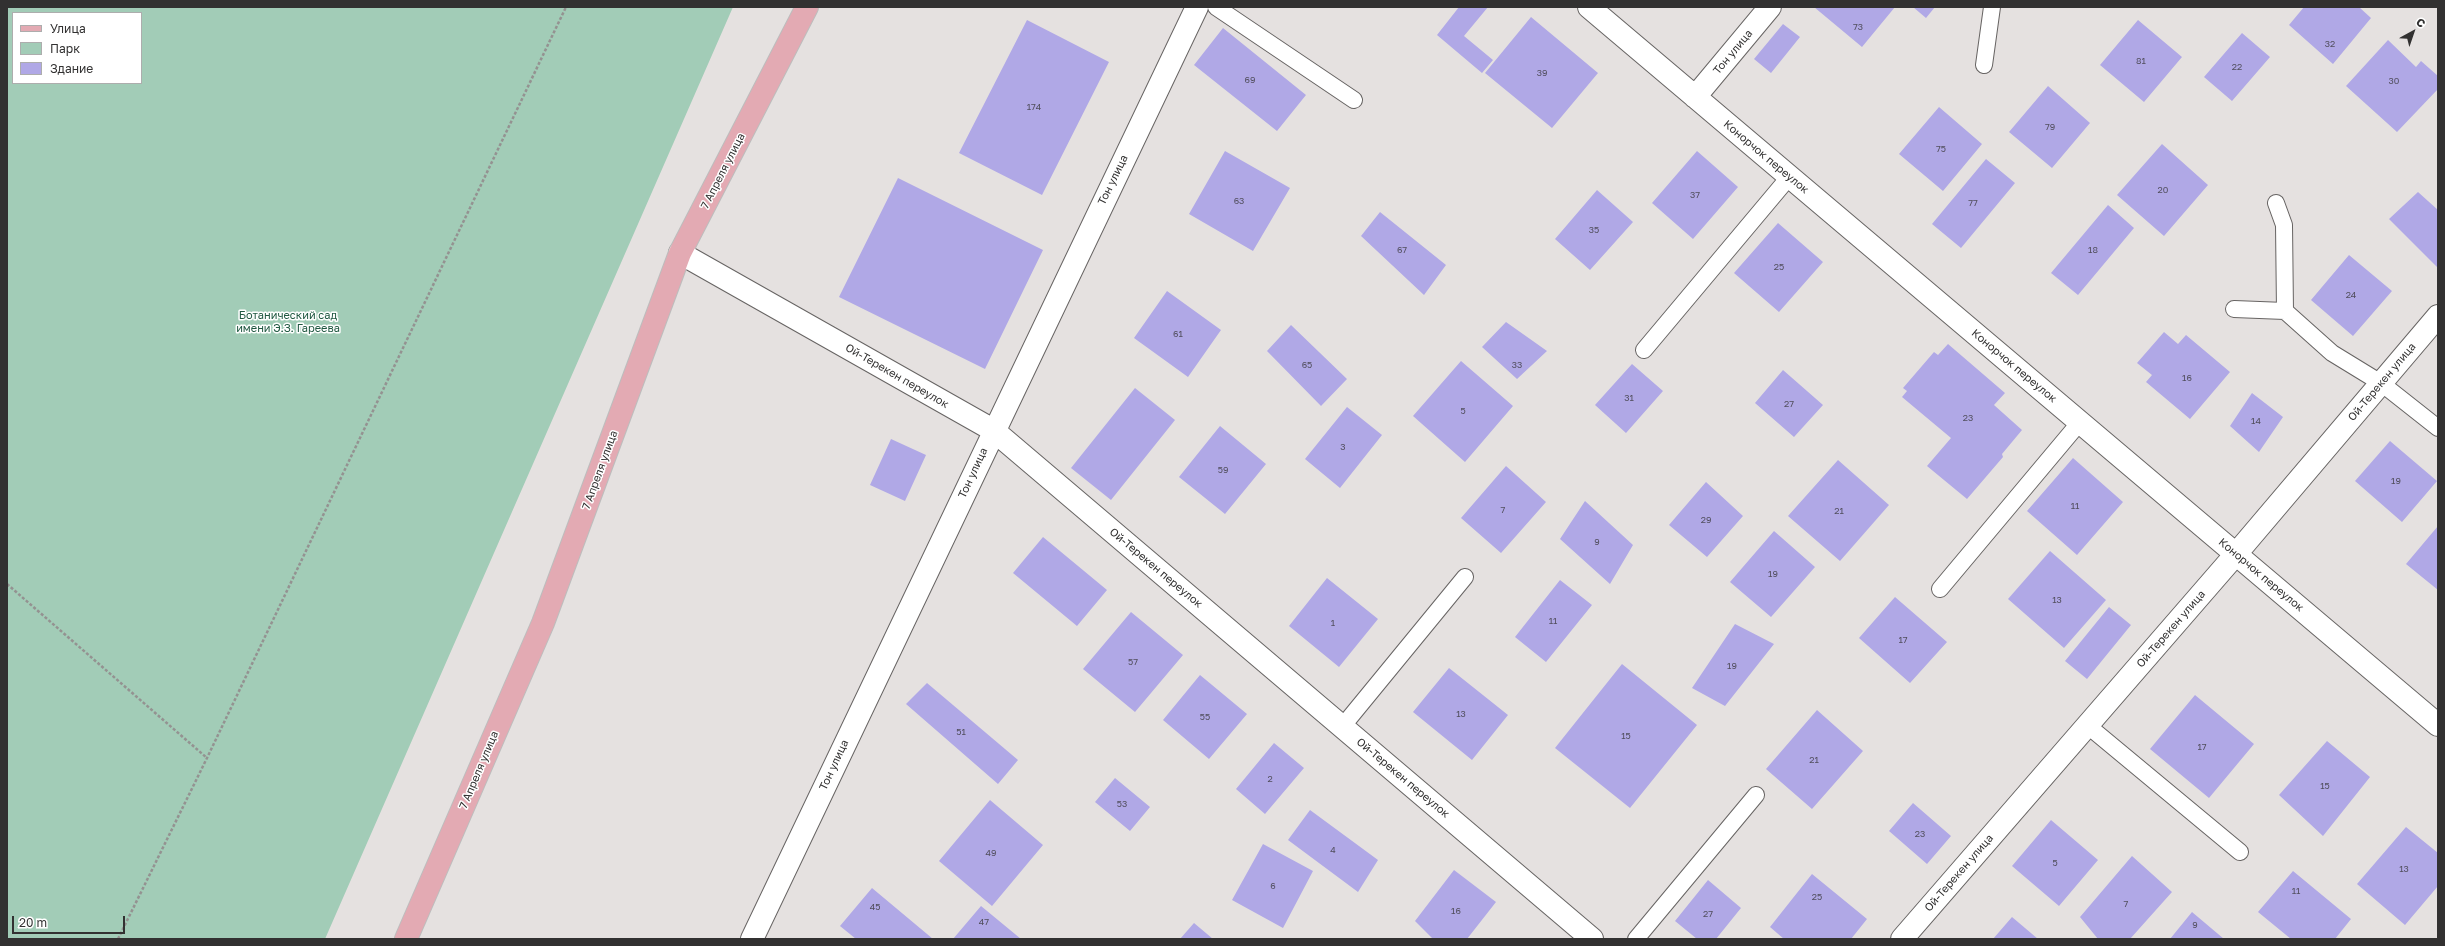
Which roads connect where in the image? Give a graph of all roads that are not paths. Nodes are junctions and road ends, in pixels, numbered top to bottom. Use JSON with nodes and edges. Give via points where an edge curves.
{"nodes":[{"id":1,"x":807,"y":7,"type":"edge"},
{"id":2,"x":1196,"y":7,"type":"edge"},
{"id":3,"x":1216,"y":7,"type":"edge"},
{"id":4,"x":1589,"y":7,"type":"edge"},
{"id":5,"x":1770,"y":7,"type":"edge"},
{"id":6,"x":1992,"y":7,"type":"edge"},
{"id":7,"x":1984,"y":65,"type":"dead end"},
{"id":8,"x":1695,"y":97,"type":"junction"},
{"id":9,"x":1354,"y":100,"type":"dead end"},
{"id":10,"x":1790,"y":176,"type":"junction"},
{"id":11,"x":2276,"y":203,"type":"dead end"},
{"id":12,"x":680,"y":253,"type":"junction"},
{"id":13,"x":2234,"y":310,"type":"dead end"},
{"id":14,"x":2285,"y":311,"type":"junction"},
{"id":15,"x":2438,"y":316,"type":"edge"},
{"id":16,"x":1644,"y":350,"type":"dead end"},
{"id":17,"x":2381,"y":383,"type":"junction"},
{"id":18,"x":2080,"y":422,"type":"junction"},
{"id":19,"x":2438,"y":428,"type":"edge"},
{"id":20,"x":993,"y":430,"type":"junction"},
{"id":21,"x":2236,"y":554,"type":"junction"},
{"id":22,"x":1465,"y":577,"type":"dead end"},
{"id":23,"x":1940,"y":589,"type":"dead end"},
{"id":24,"x":2087,"y":725,"type":"junction"},
{"id":25,"x":2438,"y":725,"type":"edge"},
{"id":26,"x":1342,"y":727,"type":"junction"},
{"id":27,"x":1756,"y":795,"type":"dead end"},
{"id":28,"x":2240,"y":852,"type":"dead end"},
{"id":29,"x":406,"y":939,"type":"edge"},
{"id":30,"x":752,"y":939,"type":"edge"},
{"id":31,"x":1592,"y":939,"type":"edge"},
{"id":32,"x":1636,"y":939,"type":"edge"},
{"id":33,"x":1902,"y":939,"type":"edge"}],
"edges":[{"from":1,"to":12,"type":"main road","name":"7 Апреля улица"},
{"from":2,"to":20,"type":"street","name":"Тон улица"},
{"from":3,"to":9,"type":"lane"},
{"from":4,"to":8,"type":"street","name":"Конорчок переулок"},
{"from":5,"to":8,"type":"street","name":"Тон улица"},
{"from":6,"to":7,"type":"lane"},
{"from":8,"to":10,"type":"street","name":"Конорчок переулок"},
{"from":10,"to":16,"type":"lane"},
{"from":10,"to":18,"type":"street","name":"Конорчок переулок"},
{"from":11,"to":14,"type":"lane","via":[[2284,225]]},
{"from":12,"to":20,"type":"street","name":"Ой-Терекен переулок"},
{"from":12,"to":29,"type":"main road","name":"7 Апреля улица","via":[[543,623]]},
{"from":13,"to":14,"type":"lane"},
{"from":14,"to":17,"type":"lane","via":[[2332,353]]},
{"from":15,"to":17,"type":"street","name":"Ой-Терекен улица"},
{"from":17,"to":19,"type":"lane"},
{"from":17,"to":21,"type":"street","name":"Ой-Терекен улица"},
{"from":18,"to":21,"type":"street","name":"Конорчок переулок"},
{"from":18,"to":23,"type":"lane"},
{"from":20,"to":26,"type":"street","name":"Ой-Терекен переулок"},
{"from":20,"to":30,"type":"street","name":"Тон улица"},
{"from":21,"to":24,"type":"street","name":"Ой-Терекен улица"},
{"from":21,"to":25,"type":"street","name":"Конорчок переулок"},
{"from":22,"to":26,"type":"lane"},
{"from":24,"to":28,"type":"lane"},
{"from":24,"to":33,"type":"street","name":"Ой-Терекен улица"},
{"from":26,"to":31,"type":"street","name":"Ой-Терекен переулок"},
{"from":27,"to":32,"type":"lane"}]}
